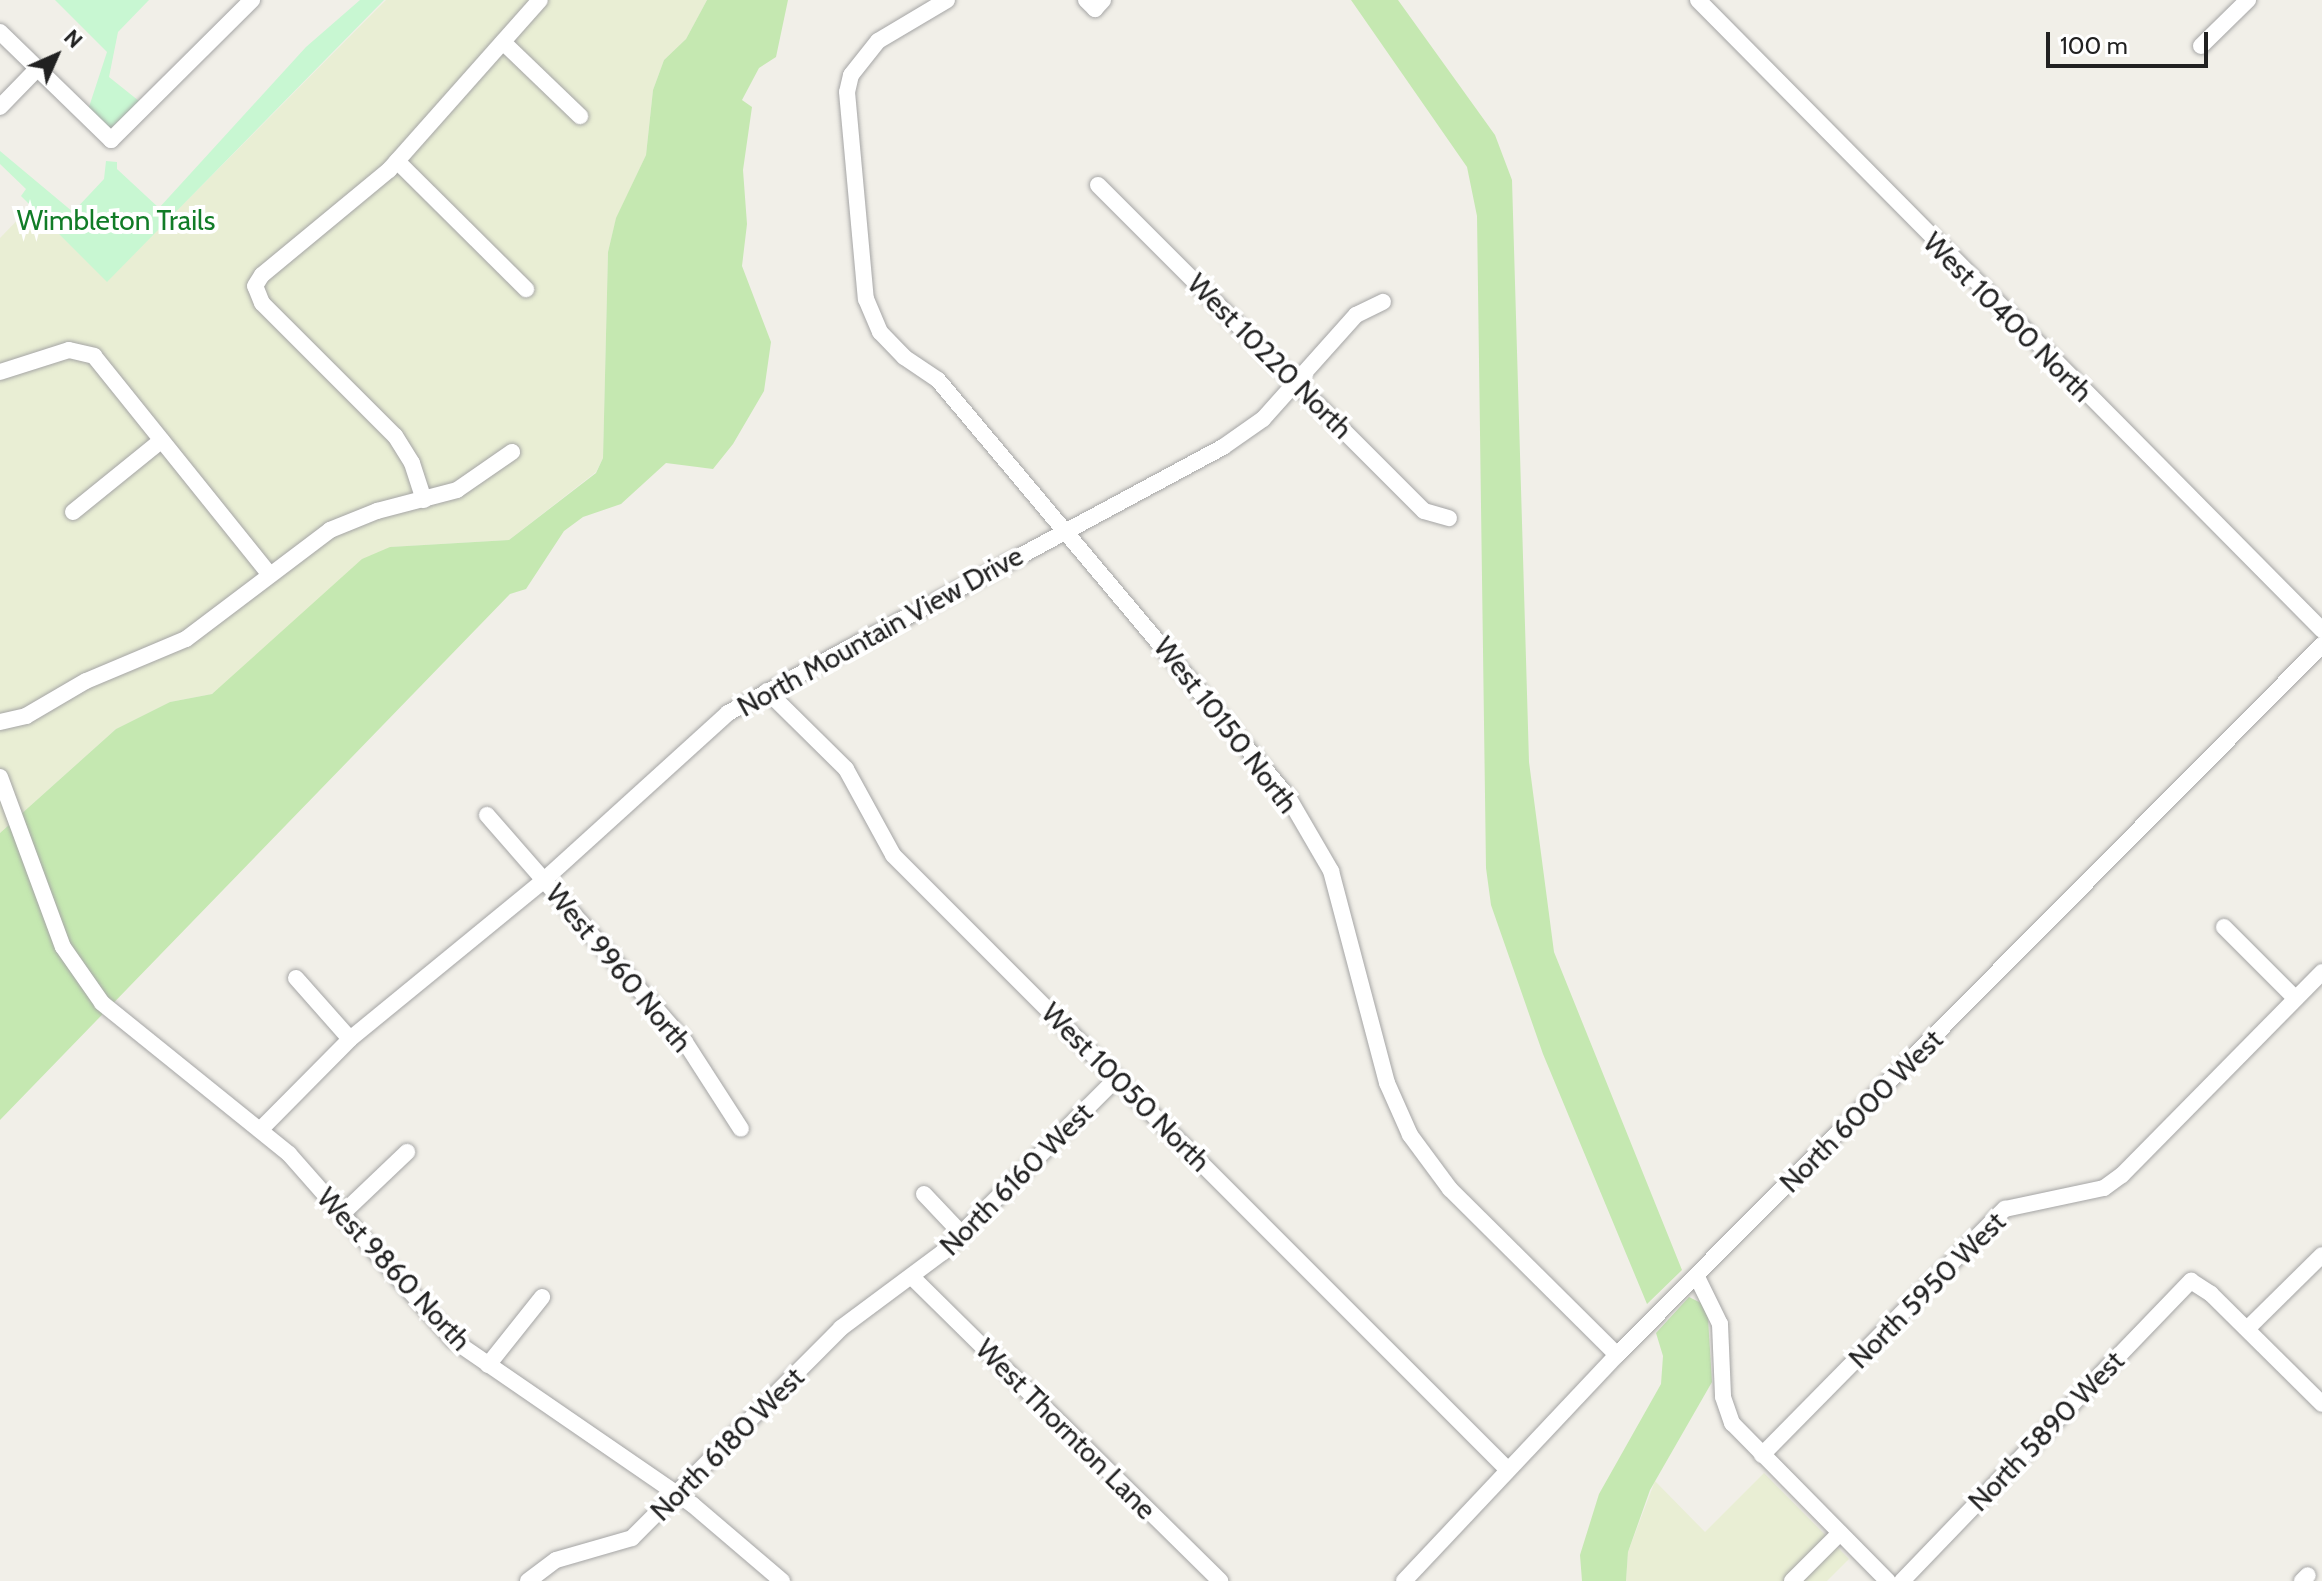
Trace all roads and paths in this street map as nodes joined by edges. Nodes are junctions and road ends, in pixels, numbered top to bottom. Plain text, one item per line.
1 (252, 0) edge
2 (540, 0) edge
3 (947, 0) edge
4 (1698, 0) edge
5 (2248, 0) edge
6 (0, 32) edge
7 (503, 42) junction
8 (2201, 46) dead end
9 (37, 69) junction
10 (0, 107) edge
11 (580, 116) dead end
12 (397, 161) junction
13 (1098, 185) dead end
14 (526, 289) dead end
15 (1383, 302) dead end
16 (0, 372) edge
17 (1296, 381) junction
18 (162, 440) junction
19 (512, 452) dead end
20 (424, 500) junction
21 (73, 512) dead end
22 (1449, 518) dead end
23 (1068, 529) junction
24 (269, 574) junction
25 (2322, 630) edge
26 (2322, 645) edge
27 (767, 691) junction
28 (0, 722) edge
29 (0, 777) edge
30 (487, 815) dead end
31 (544, 880) junction
32 (2224, 927) dead end
33 (2322, 972) edge
34 (296, 978) dead end
35 (2295, 998) junction
36 (350, 1039) junction
37 (1117, 1078) junction
38 (741, 1129) dead end
39 (260, 1130) junction
40 (407, 1152) dead end
41 (924, 1194) dead end
42 (342, 1214) junction
43 (962, 1234) junction
44 (2322, 1255) edge
45 (912, 1277) junction
46 (1697, 1277) junction
47 (542, 1297) dead end
48 (2247, 1329) junction
49 (1617, 1355) junction
50 (488, 1365) junction
51 (2322, 1404) edge
52 (1762, 1455) junction
53 (1507, 1469) junction
54 (678, 1495) junction
55 (1840, 1533) junction
56 (528, 1581) edge
57 (782, 1581) edge
58 (1220, 1581) edge
59 (1404, 1581) edge
60 (1792, 1581) edge
61 (1888, 1581) edge
62 (1902, 1581) edge

1 - 9 street
2 - 7 street
3 - 23 street, West 10150 North
4 - 25 street, West 10400 North
5 - 8 street
6 - 9 street
7 - 11 street
7 - 12 street
9 - 10 street
12 - 14 street
12 - 20 street
13 - 17 street, West 10220 North
15 - 17 street, North Mountain View Drive
16 - 18 street
17 - 22 street, West 10220 North
17 - 23 street, North Mountain View Drive
18 - 21 street
18 - 24 street
19 - 20 street
20 - 24 street
23 - 27 street, North Mountain View Drive
23 - 49 street, West 10150 North
24 - 28 street
26 - 46 street, North 6000 West
27 - 31 street, North Mountain View Drive
27 - 37 street, West 10050 North
29 - 39 street, West 9860 North
30 - 31 street, West 9960 North
31 - 36 street, North Mountain View Drive
31 - 38 street, West 9960 North
32 - 35 street
33 - 35 street, North 5950 West
34 - 36 street
35 - 52 street, North 5950 West
36 - 39 street, North Mountain View Drive
37 - 43 street, North 6160 West
37 - 53 street, West 10050 North
39 - 42 street, West 9860 North
40 - 42 street
41 - 43 street
42 - 50 street, West 9860 North
43 - 45 street, North 6160 West
44 - 48 street
45 - 54 street, North 6180 West
45 - 58 street, West Thornton Lane
46 - 49 street, North 6000 West
46 - 52 street
47 - 50 street
48 - 51 street
48 - 62 street, North 5890 West
49 - 53 street, North 6000 West
50 - 54 street, West 9860 North
52 - 55 street
53 - 59 street, North 6000 West
54 - 56 street, North 6180 West
54 - 57 street, West 9860 North
55 - 60 street
55 - 61 street

